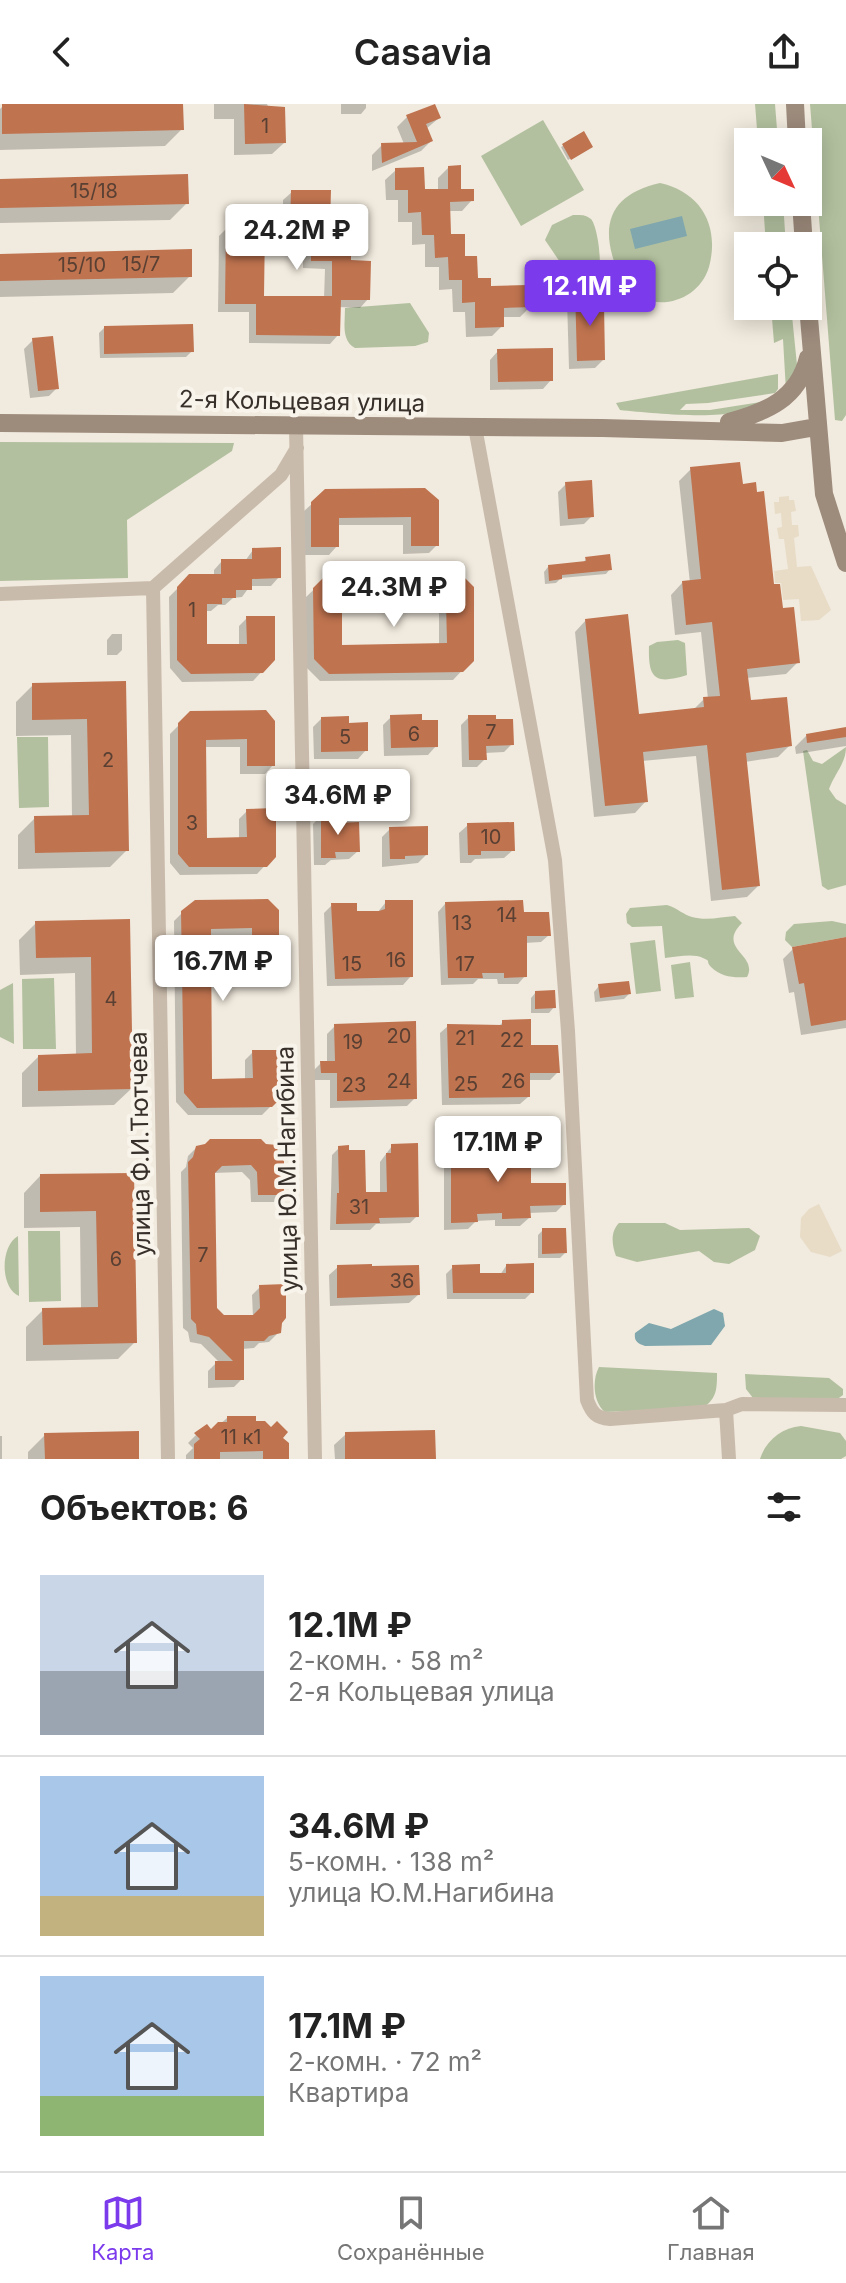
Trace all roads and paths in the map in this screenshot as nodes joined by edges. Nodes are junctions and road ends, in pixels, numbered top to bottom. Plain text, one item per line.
1 (795, 104) edge
2 (796, 128) edge
3 (809, 320) edge
4 (811, 348) junction
5 (729, 422) junction
6 (0, 423) edge
7 (296, 426) junction
8 (475, 427) junction
9 (816, 427) junction
10 (602, 428) junction
11 (297, 447) junction
12 (846, 563) edge
13 (153, 588) junction
14 (0, 594) edge
15 (846, 1405) edge
16 (726, 1410) junction
17 (168, 1459) edge
18 (315, 1459) edge
19 (729, 1459) edge

1 - 2 main road
3 - 4 main road
4 - 5 main road
4 - 9 main road
5 - 9 main road, 2-я Кольцевая улица
5 - 10 main road, 2-я Кольцевая улица
6 - 7 main road, 2-я Кольцевая улица
7 - 8 main road, 2-я Кольцевая улица
7 - 11 street, улица Ю.М.Нагибина
8 - 10 main road, 2-я Кольцевая улица
8 - 16 street
9 - 10 main road, 2-я Кольцевая улица
9 - 12 main road
11 - 13 street
11 - 18 street, улица Ю.М.Нагибина
13 - 14 street
13 - 17 street, улица Ф.И.Тютчева
15 - 16 street
16 - 19 street

